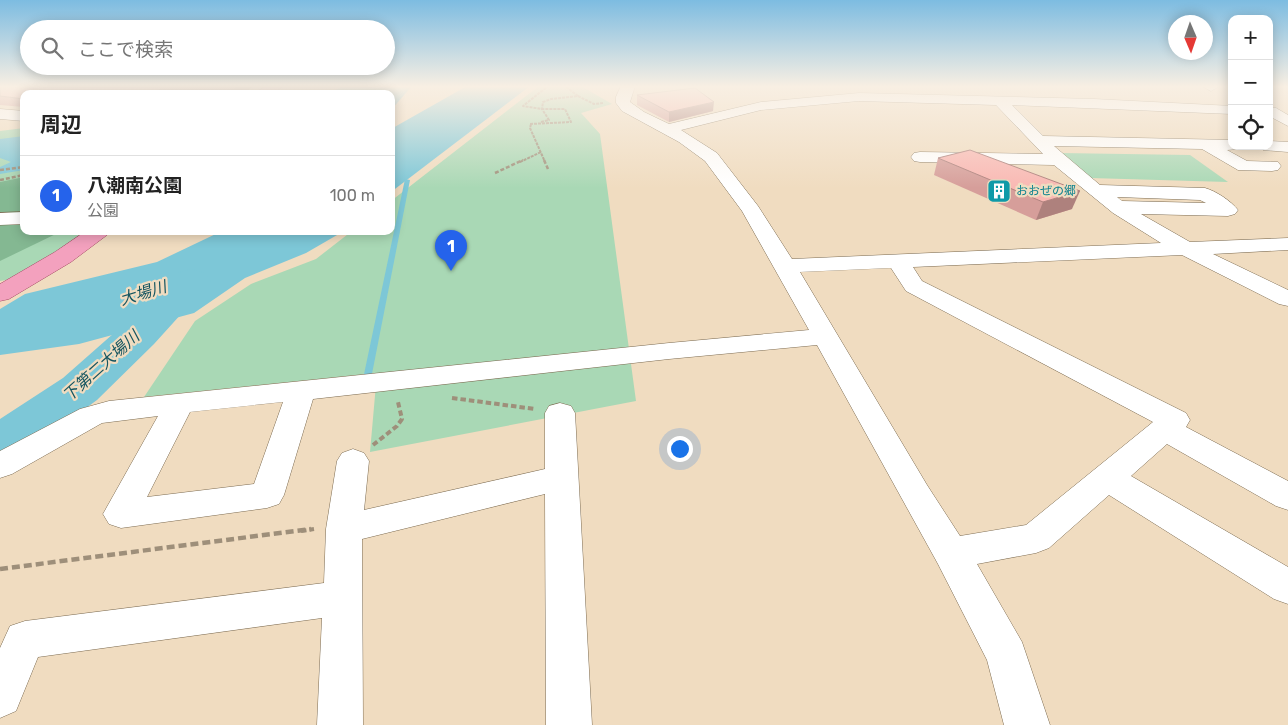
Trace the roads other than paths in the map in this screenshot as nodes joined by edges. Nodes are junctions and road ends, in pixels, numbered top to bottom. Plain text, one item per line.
1 (20, 120) edge
2 (648, 120) edge
3 (705, 120) edge
4 (1018, 120) edge
5 (0, 128) edge
6 (667, 129) junction
7 (1039, 141) junction
8 (1206, 145) junction
9 (1228, 145) edge
10 (1273, 146) edge
11 (1288, 146) edge
12 (920, 157) dead end
13 (1059, 160) junction
14 (1272, 166) dead end
15 (1097, 191) junction
16 (1120, 208) junction
17 (20, 218) edge
18 (0, 219) edge
19 (94, 235) edge
20 (1288, 244) edge
21 (1187, 248) junction
22 (898, 262) junction
23 (785, 266) junction
24 (0, 294) edge
25 (1288, 299) edge
26 (824, 336) junction
27 (301, 391) junction
28 (179, 404) junction
29 (560, 413) road end
30 (1164, 429) junction
31 (353, 461) road end
32 (0, 466) edge
33 (562, 478) junction
34 (1107, 478) junction
35 (1288, 497) edge
36 (344, 526) junction
37 (951, 553) junction
38 (1288, 587) edge
39 (343, 598) junction
40 (0, 696) edge
41 (340, 725) edge
42 (569, 725) edge
43 (1027, 725) edge

1 - 5 street
2 - 6 street
3 - 6 street
4 - 7 street
6 - 23 street
7 - 8 street
7 - 13 street
8 - 9 street
8 - 14 street
10 - 11 street
12 - 13 street
13 - 15 street
15 - 16 street
15 - 16 street
16 - 21 street
17 - 18 street
19 - 24 main road
20 - 21 street
21 - 22 street
21 - 25 street
22 - 23 street
22 - 30 street
23 - 26 street
26 - 27 street
26 - 37 street
27 - 28 street
27 - 28 street
28 - 32 street
29 - 33 street
30 - 34 street
30 - 35 street
31 - 36 street
33 - 36 street
33 - 42 street
34 - 37 street
34 - 38 street
36 - 39 street
37 - 43 street
39 - 40 street
39 - 41 street

